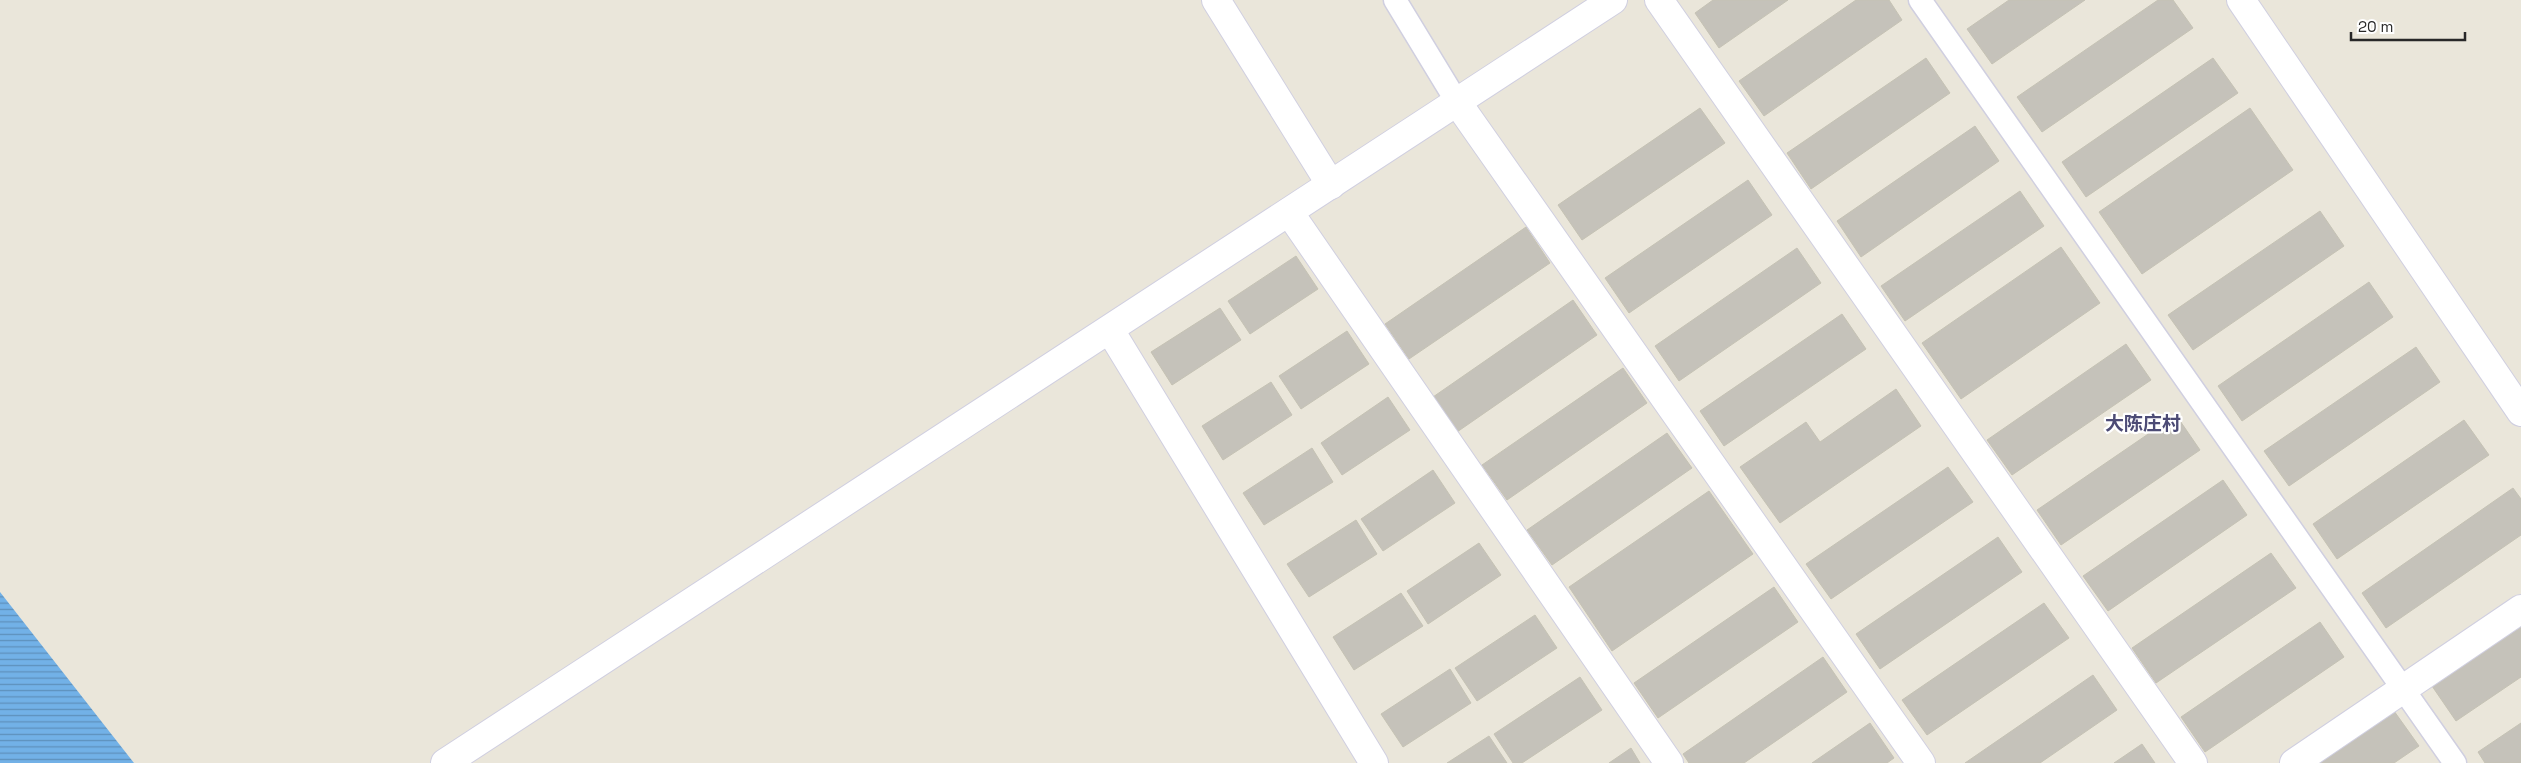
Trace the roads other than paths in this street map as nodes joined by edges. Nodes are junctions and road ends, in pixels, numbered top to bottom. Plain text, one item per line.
1 (1216, 0) edge
2 (1395, 0) edge
3 (1613, 0) edge
4 (1659, 0) edge
5 (1920, 0) edge
6 (2241, 0) edge
7 (1456, 102) junction
8 (1331, 185) junction
9 (1289, 212) junction
10 (1110, 330) junction
11 (2521, 412) edge
12 (2521, 609) edge
13 (2403, 689) junction
14 (445, 763) edge
15 (1374, 763) edge
16 (1669, 763) edge
17 (1921, 763) edge
18 (2193, 763) edge
19 (2294, 763) edge
20 (2455, 763) edge

1 - 8 street
2 - 7 lane
3 - 7 street
4 - 18 street
5 - 13 lane
6 - 11 street
7 - 8 street
7 - 17 street
8 - 9 street
9 - 10 street
9 - 16 street
10 - 14 street
10 - 15 street
12 - 13 street
13 - 19 street
13 - 20 lane

